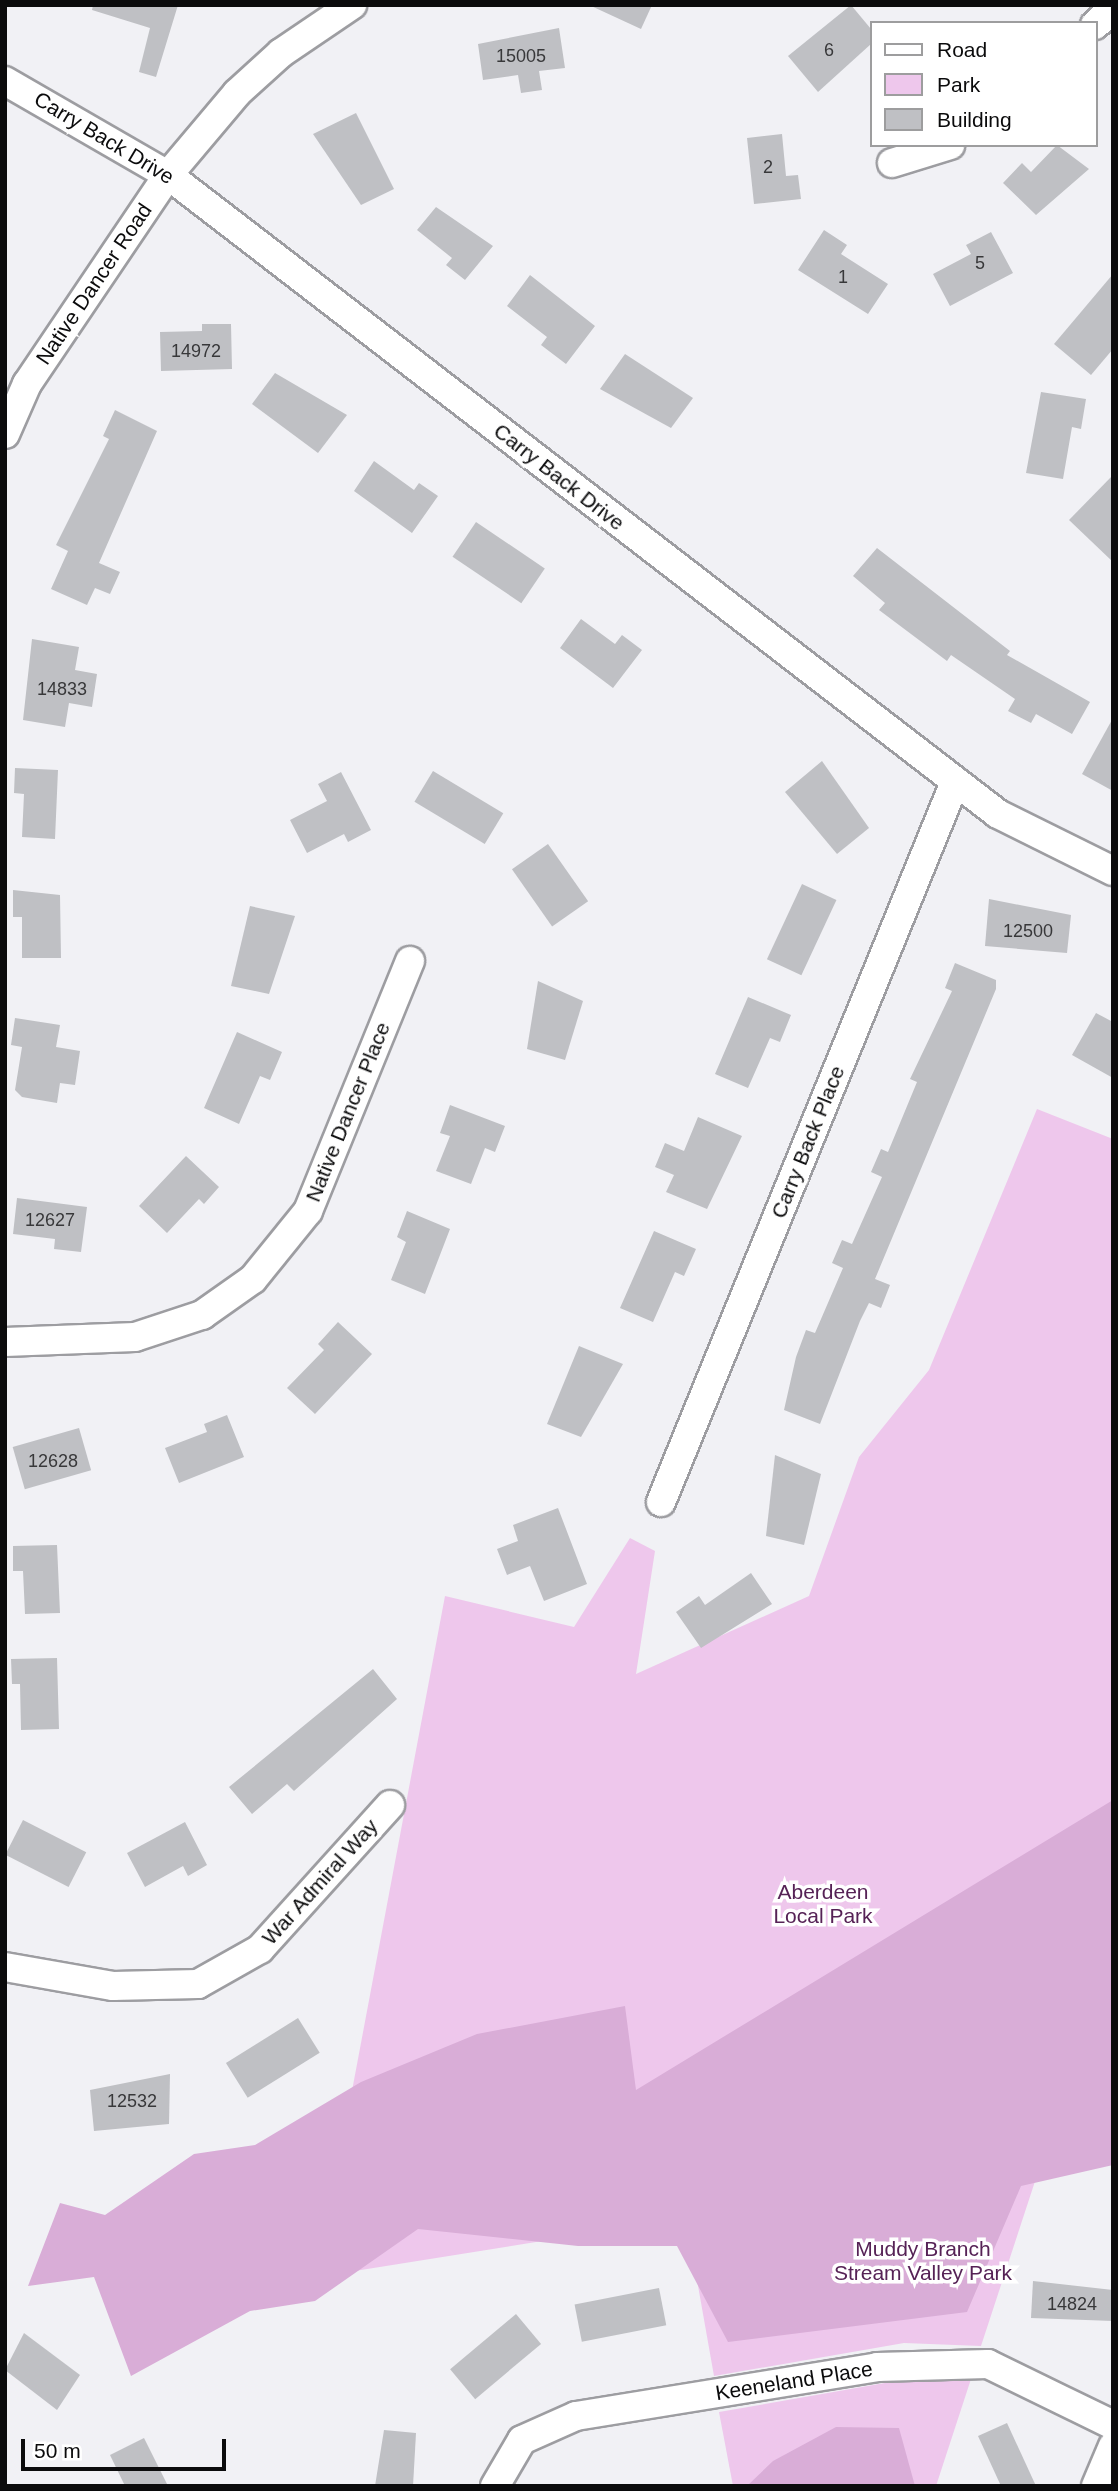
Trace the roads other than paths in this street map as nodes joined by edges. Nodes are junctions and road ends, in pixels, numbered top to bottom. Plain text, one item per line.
1 (352, 5) edge
2 (1113, 9) edge
3 (1097, 23) edge
4 (5, 80) edge
5 (944, 147) edge
6 (892, 163) dead end
7 (168, 175) junction
8 (5, 434) edge
9 (955, 782) junction
10 (1113, 871) edge
11 (410, 961) dead end
12 (5, 1342) edge
13 (661, 1502) dead end
14 (390, 1805) dead end
15 (5, 1967) edge
16 (1113, 2425) edge
17 (1113, 2446) edge
18 (495, 2486) edge
19 (1096, 2486) edge

1 - 7 street, Native Dancer Road
2 - 3 street
4 - 7 street, Carry Back Drive
5 - 6 street
7 - 8 street, Native Dancer Road
7 - 9 street, Carry Back Drive
9 - 10 street, Carry Back Drive
9 - 13 street, Carry Back Place
11 - 12 street, Native Dancer Place
14 - 15 street, War Admiral Way
16 - 18 street, Keeneland Place
17 - 19 street

